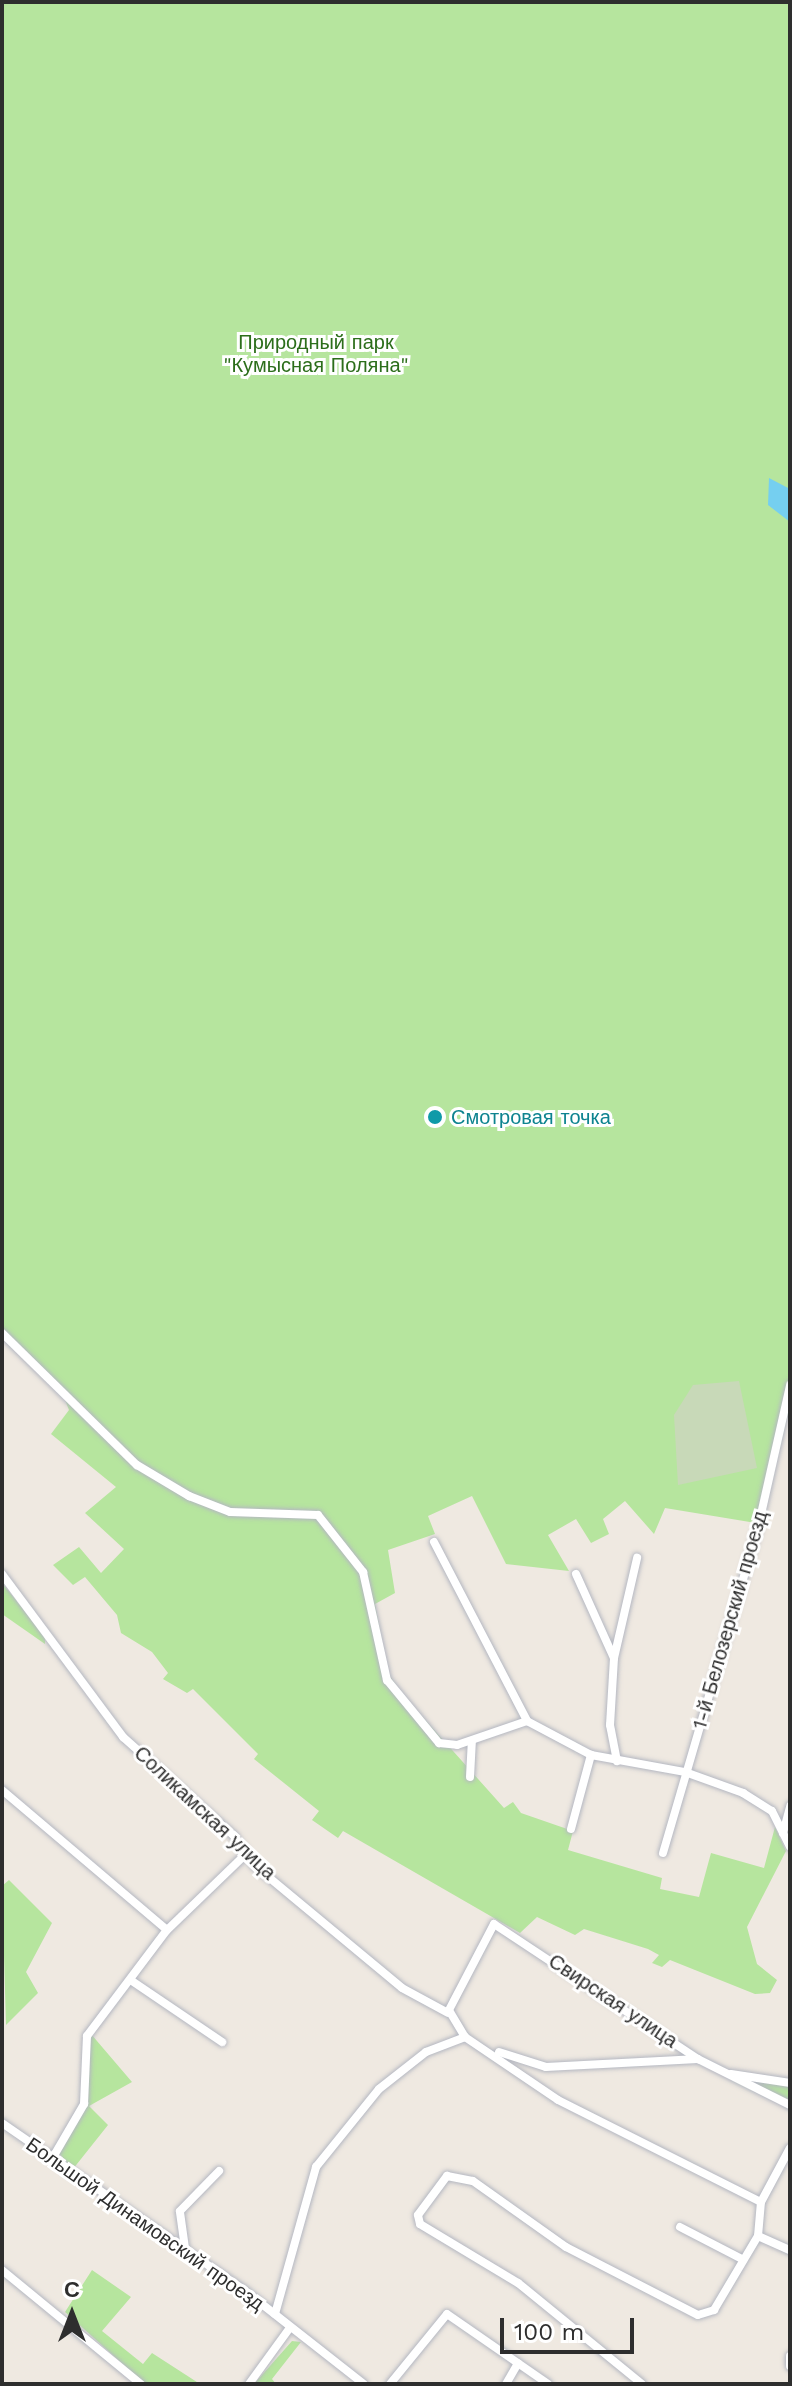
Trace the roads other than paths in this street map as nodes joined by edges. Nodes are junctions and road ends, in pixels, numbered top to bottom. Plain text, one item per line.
1 (2, 1333) edge
2 (790, 1385) edge
3 (434, 1542) dead end
4 (637, 1558) dead end
5 (2, 1574) edge
6 (576, 1574) dead end
7 (614, 1658) junction
8 (527, 1721) junction
9 (472, 1741) junction
10 (591, 1755) junction
11 (617, 1761) junction
12 (685, 1772) junction
13 (470, 1777) dead end
14 (2, 1790) edge
15 (790, 1806) edge
16 (571, 1829) dead end
17 (783, 1833) junction
18 (790, 1847) edge
19 (663, 1853) dead end
20 (246, 1854) junction
21 (167, 1930) junction
22 (132, 1981) junction
23 (448, 2013) junction
24 (465, 2037) junction
25 (222, 2042) dead end
26 (496, 2052) junction
27 (698, 2059) junction
28 (731, 2074) junction
29 (790, 2083) edge
30 (790, 2105) edge
31 (2, 2123) edge
32 (790, 2148) edge
33 (52, 2159) junction
34 (779, 2170) junction
35 (219, 2171) dead end
36 (790, 2175) edge
37 (761, 2202) junction
38 (680, 2227) dead end
39 (758, 2236) junction
40 (185, 2248) junction
41 (790, 2250) edge
42 (740, 2258) junction
43 (2, 2270) edge
44 (275, 2314) junction
45 (289, 2329) junction
46 (790, 2356) edge
47 (518, 2363) junction
48 (790, 2366) edge
49 (141, 2384) edge
50 (249, 2384) edge
51 (364, 2384) edge
52 (390, 2384) edge
53 (506, 2384) edge
54 (548, 2384) edge
55 (642, 2384) edge

1 - 9 street
2 - 12 street, 1-й Белозерский проезд
3 - 8 street
4 - 7 street
5 - 20 street, Соликамская улица
6 - 7 street
7 - 11 street
8 - 9 street
8 - 10 street
9 - 13 street
10 - 11 street
10 - 16 street
11 - 12 street
12 - 17 street
12 - 19 street, 1-й Белозерский проезд
14 - 21 street
15 - 17 street
17 - 18 street
20 - 21 street
20 - 23 street, Соликамская улица
21 - 22 street
22 - 25 street
22 - 33 street
23 - 24 street
23 - 27 street, Свирская улица
24 - 26 street
24 - 44 street
26 - 27 street
26 - 37 street
27 - 28 street, Свирская улица
28 - 29 street, Свирская улица
28 - 30 street, Свирская улица
31 - 33 street, Большой Динамовский проезд
32 - 34 street
33 - 40 street, Большой Динамовский проезд
34 - 36 street
34 - 37 street
35 - 40 street
37 - 39 street
38 - 42 street
39 - 41 street
39 - 42 street
40 - 44 street, Большой Динамовский проезд
42 - 55 street
43 - 49 street
44 - 45 street, Большой Динамовский проезд
45 - 50 street
45 - 51 street, Большой Динамовский проезд
46 - 48 street
47 - 52 street
47 - 53 street
47 - 54 street

